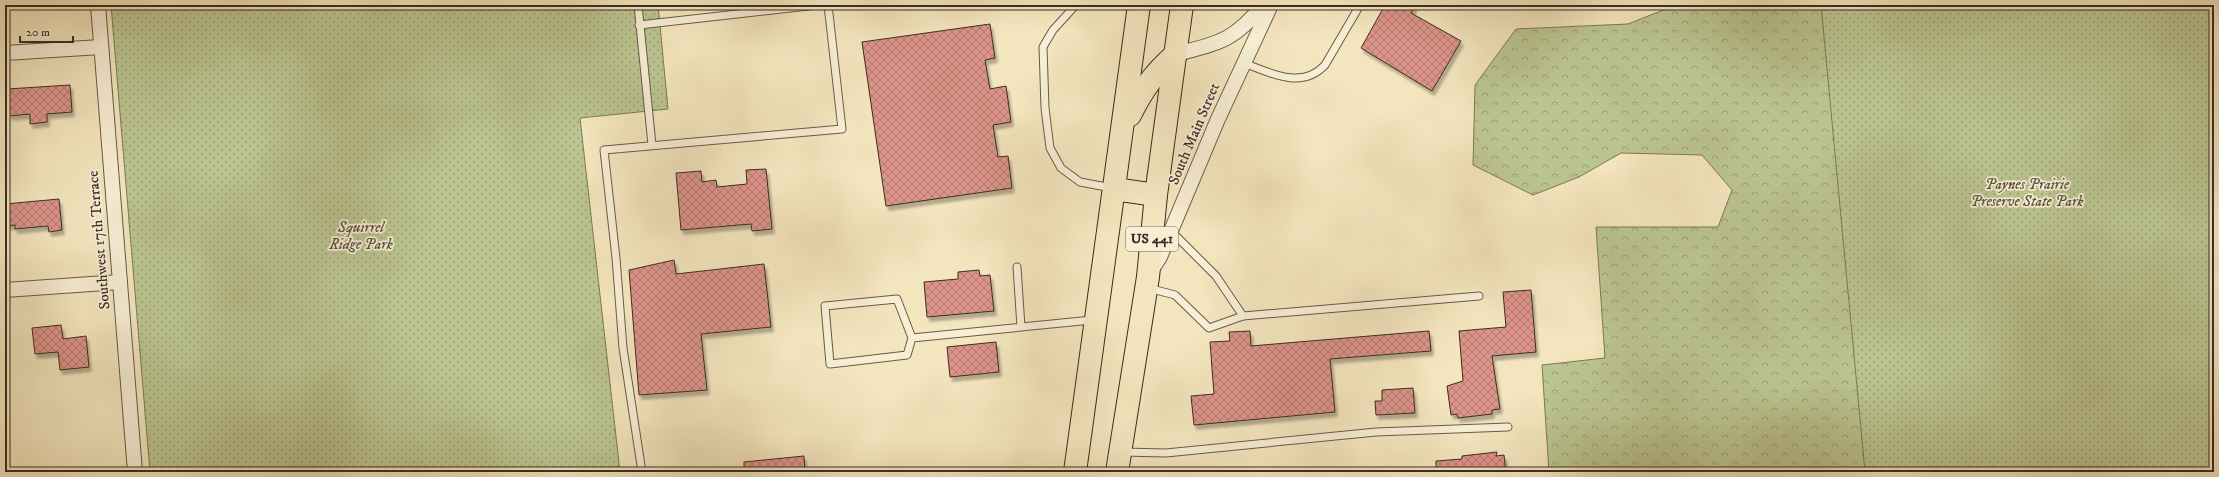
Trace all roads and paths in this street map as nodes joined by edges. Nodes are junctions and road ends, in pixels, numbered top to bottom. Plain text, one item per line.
1 (98, 5) edge
2 (638, 5) edge
3 (817, 5) edge
4 (828, 5) edge
5 (1139, 5) edge
6 (1182, 5) edge
7 (1263, 5) edge
8 (1271, 5) edge
9 (1360, 5) edge
10 (1073, 6) edge
11 (639, 25) junction
12 (101, 47) junction
13 (5, 53) edge
14 (1176, 54) junction
15 (1244, 63) junction
16 (1122, 133) junction
17 (652, 145) junction
18 (1114, 189) junction
19 (1156, 195) junction
20 (1171, 231) junction
21 (1017, 268) dead end
22 (120, 282) junction
23 (1147, 282) junction
24 (5, 290) edge
25 (1479, 296) dead end
26 (1243, 316) junction
27 (1097, 320) junction
28 (1022, 327) junction
29 (912, 338) junction
30 (1508, 427) dead end
31 (1118, 462) edge
32 (135, 472) edge
33 (642, 472) edge
34 (1075, 472) edge

1 - 12 street, Southwest 17th Terrace
2 - 11 lane
3 - 11 lane
4 - 17 lane
5 - 16 main road, US 441
6 - 14 main road, US 441
7 - 14 street
8 - 15 street, South Main Street
9 - 15 lane
10 - 18 lane
11 - 17 lane
12 - 13 street
12 - 22 street, Southwest 17th Terrace
14 - 16 main road
14 - 19 main road, US 441
15 - 20 street, South Main Street
16 - 18 main road, US 441
17 - 33 lane
18 - 19 main road
18 - 27 main road, US 441
19 - 23 main road, US 441
20 - 23 street, South Main Street
20 - 26 lane
21 - 28 lane
22 - 24 street
22 - 32 street, Southwest 17th Terrace
23 - 26 lane
23 - 31 main road, US 441
25 - 26 lane
27 - 28 lane
27 - 34 main road, US 441
28 - 29 lane
29 - 29 lane
30 - 31 lane

